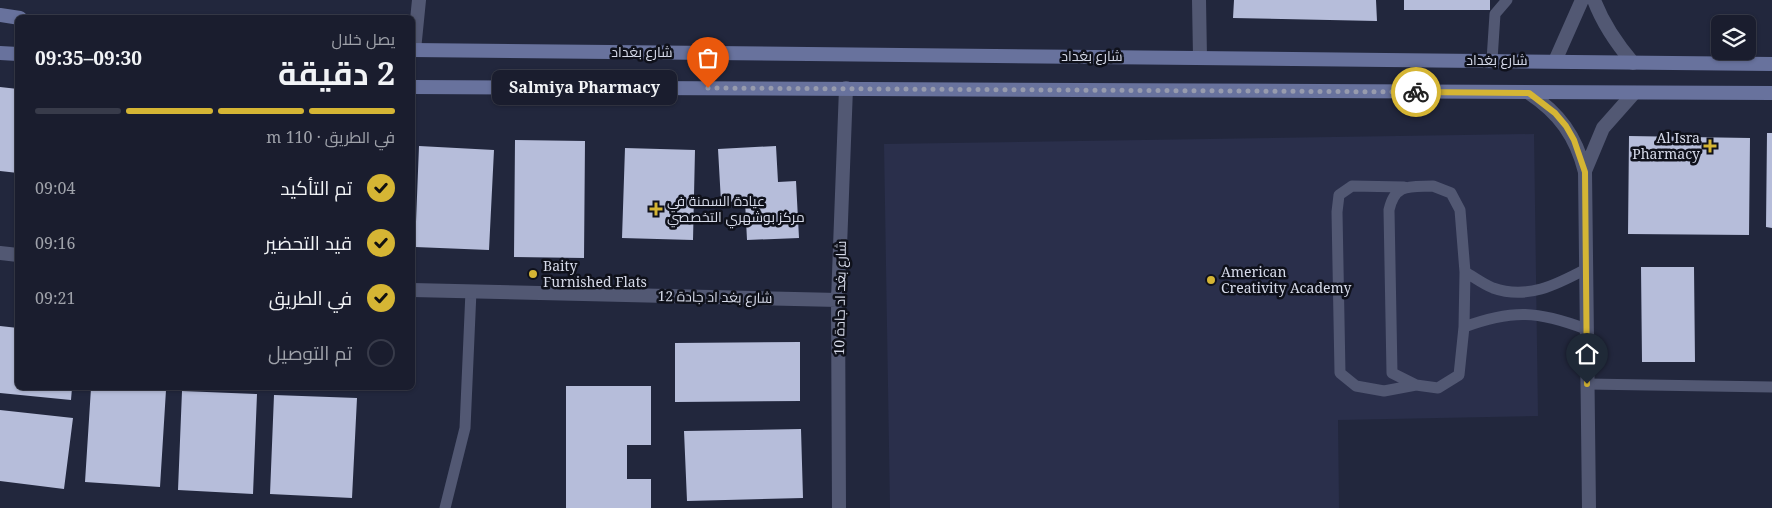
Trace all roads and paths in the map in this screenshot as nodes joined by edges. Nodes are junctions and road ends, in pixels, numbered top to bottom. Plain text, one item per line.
1 (419, 0) edge
2 (1198, 0) edge
3 (1507, 0) edge
4 (1582, 0) edge
5 (1594, 0) edge
6 (0, 15) edge
7 (15, 17) edge
8 (415, 33) edge
9 (415, 50) edge
10 (0, 53) edge
11 (15, 54) edge
12 (1200, 57) junction
13 (1492, 60) junction
14 (1555, 61) junction
15 (1633, 63) junction
16 (1772, 64) edge
17 (415, 87) edge
18 (846, 88) junction
19 (1529, 93) junction
20 (1634, 93) junction
21 (1772, 93) edge
22 (1585, 172) junction
23 (1404, 187) junction
24 (0, 253) edge
25 (15, 255) edge
26 (1586, 269) junction
27 (1465, 272) junction
28 (415, 290) edge
29 (471, 291) junction
30 (838, 300) junction
31 (1464, 327) junction
32 (1586, 329) junction
33 (1587, 384) junction
34 (1416, 385) junction
35 (1772, 387) edge
36 (445, 508) edge
37 (839, 508) edge
38 (1588, 508) edge

1 - 8 street
2 - 12 street
3 - 13 lane
4 - 14 street
5 - 15 street
6 - 7 main road
9 - 12 main road, شارع بغداد
10 - 11 main road
12 - 13 main road, شارع بغداد
13 - 14 main road, شارع بغداد
14 - 15 main road, شارع بغداد
15 - 16 main road, شارع بغداد
17 - 18 main road
18 - 19 main road
18 - 30 street, شارع بغد اد جادة 10
19 - 20 main road
19 - 22 street
20 - 21 main road
20 - 22 street
22 - 26 street
23 - 27 lane
23 - 34 lane
23 - 34 lane
24 - 25 street
26 - 27 lane
26 - 32 street
27 - 31 lane
28 - 29 street, شارع بغد اد جادة 12
29 - 30 street, شارع بغد اد جادة 12
29 - 36 lane
30 - 37 street, شارع بغد اد جادة 10
31 - 32 lane
31 - 34 lane
32 - 33 street
33 - 35 lane
33 - 38 street

